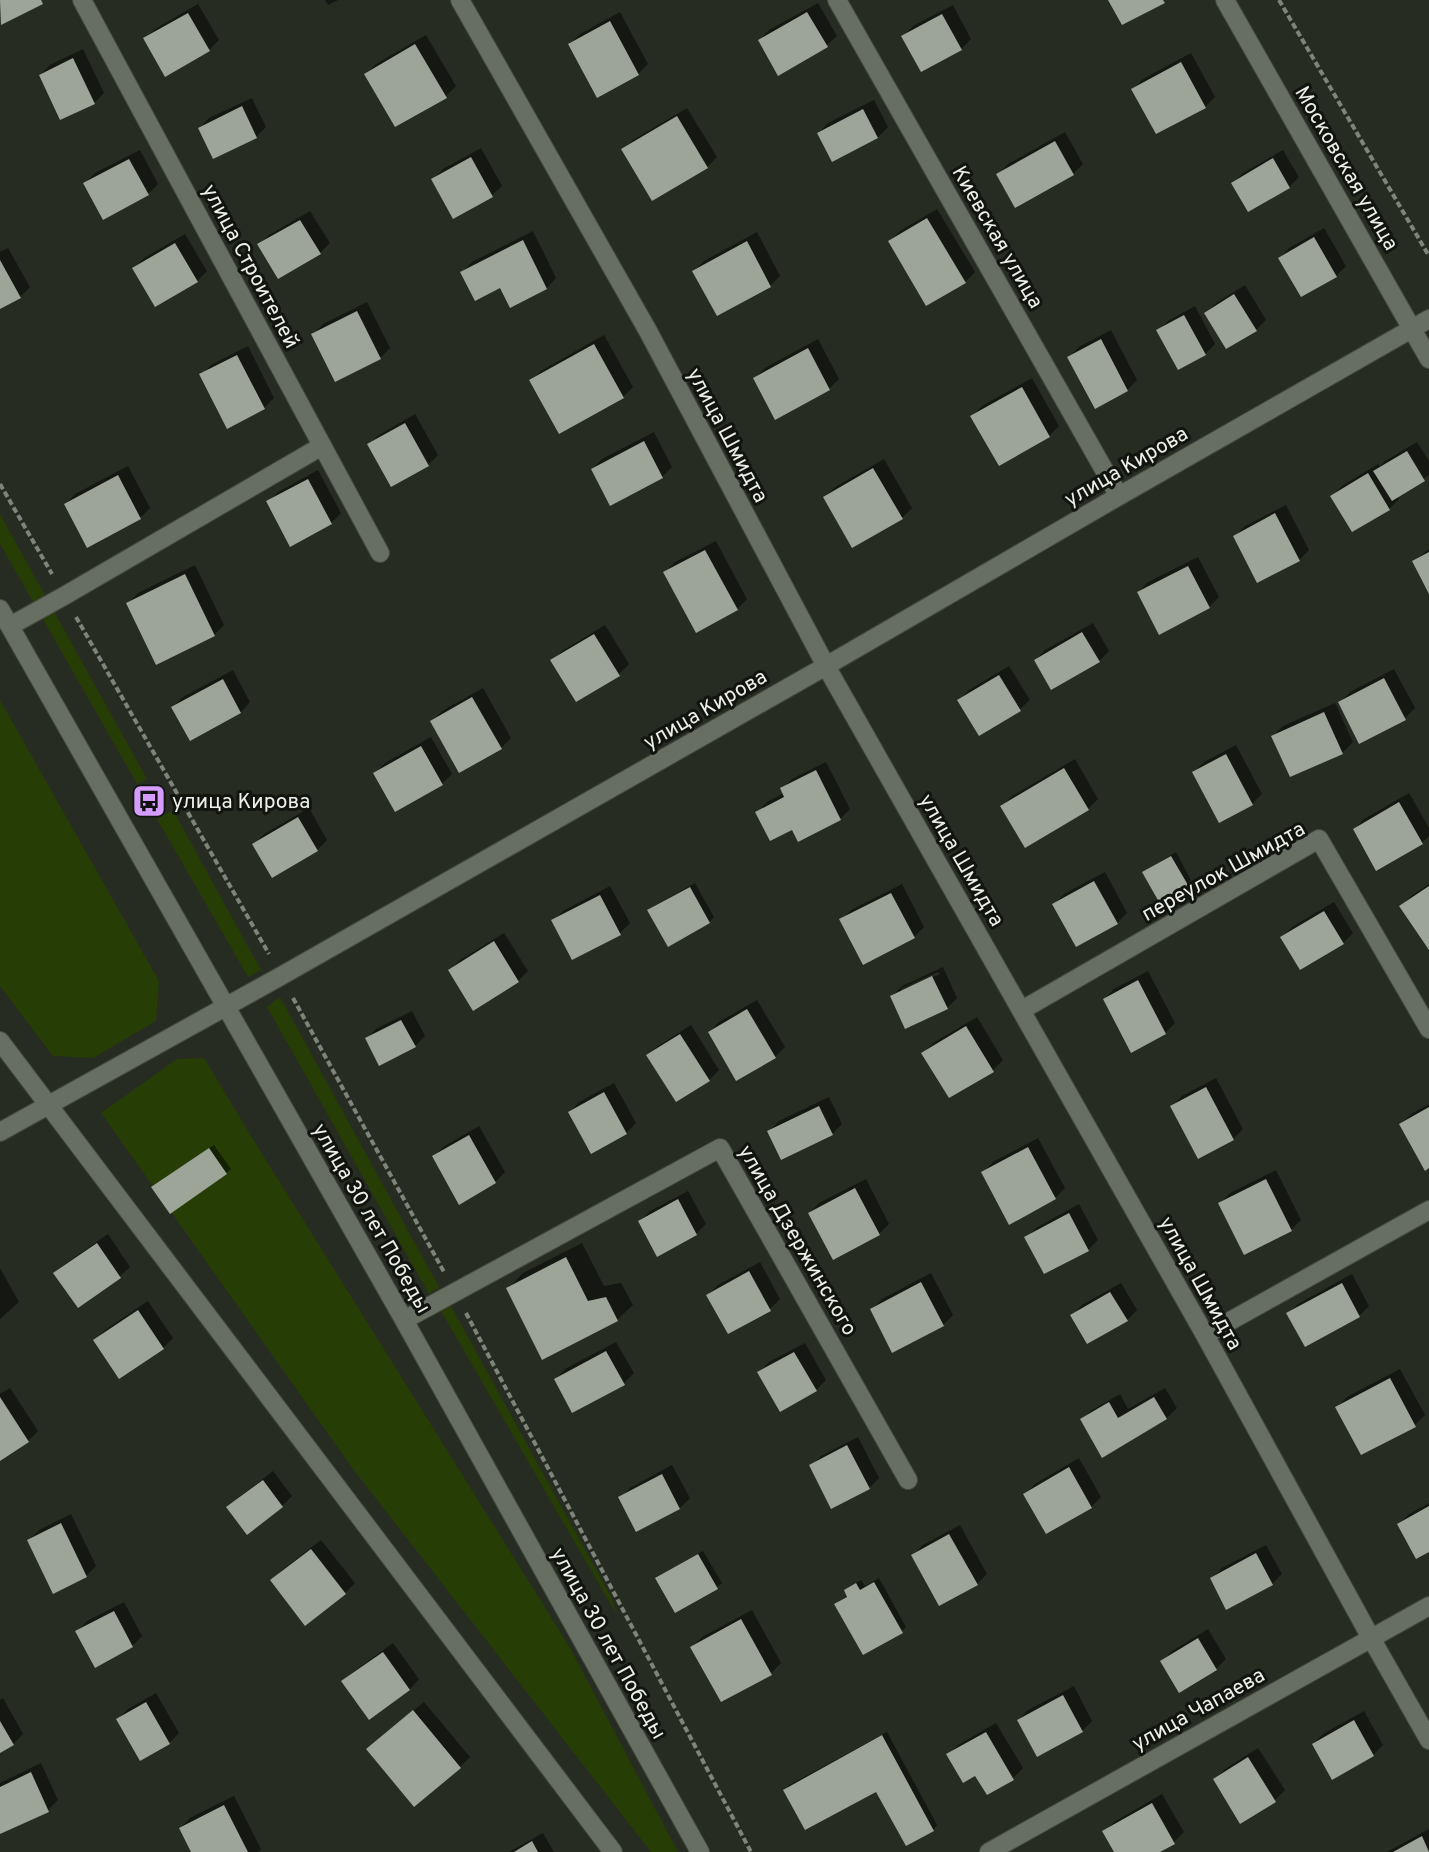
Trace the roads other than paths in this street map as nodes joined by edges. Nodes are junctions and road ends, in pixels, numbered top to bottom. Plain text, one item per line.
1 (82, 0) edge
2 (460, 0) edge
3 (837, 0) edge
4 (1225, 0) edge
5 (1429, 319) edge
6 (1413, 329) junction
7 (1429, 359) edge
8 (322, 446) junction
9 (1119, 496) junction
10 (380, 553) dead end
11 (0, 609) edge
12 (9, 626) junction
13 (826, 666) junction
14 (225, 1006) junction
15 (1022, 1010) junction
16 (1429, 1029) edge
17 (0, 1041) edge
18 (47, 1105) junction
19 (0, 1132) edge
20 (1429, 1210) edge
21 (404, 1320) junction
22 (1205, 1335) junction
23 (908, 1480) dead end
24 (1429, 1606) edge
25 (1371, 1638) junction
26 (1429, 1740) edge
27 (613, 1852) edge
28 (700, 1852) edge
29 (989, 1852) edge

1 - 8 street, улица Строителей
2 - 13 street, улица Шмидта
3 - 9 street, Киевская улица
4 - 6 street, Московская улица
5 - 6 street, улица Кирова
6 - 7 street, Московская улица
6 - 9 street, улица Кирова
8 - 10 street, улица Строителей
8 - 12 street
9 - 13 street, улица Кирова
11 - 12 street, улица 30 лет Победы
12 - 14 street, улица 30 лет Победы
13 - 14 street, улица Кирова
13 - 15 street, улица Шмидта
14 - 18 street, улица Кирова
14 - 21 street, улица 30 лет Победы
15 - 16 street, переулок Шмидта
15 - 22 street, улица Шмидта
17 - 18 street
18 - 19 street, улица Кирова
18 - 27 street
20 - 22 street
21 - 23 street, улица Дзержинского
21 - 28 street, улица 30 лет Победы
22 - 25 street, улица Шмидта
24 - 25 street, улица Чапаева
25 - 26 street, улица Шмидта
25 - 29 street, улица Чапаева

